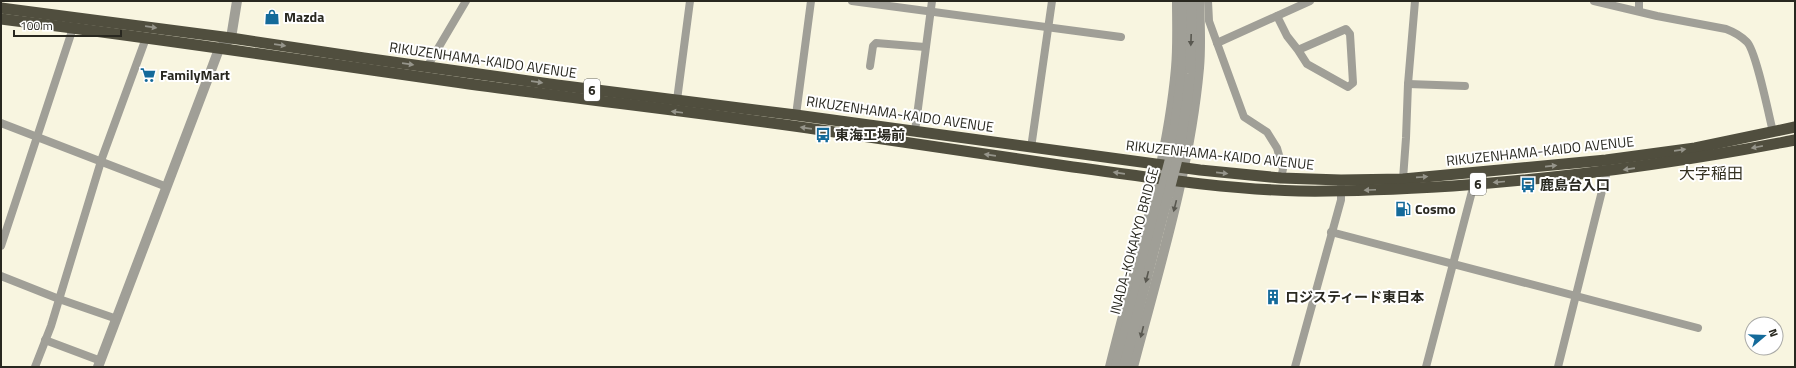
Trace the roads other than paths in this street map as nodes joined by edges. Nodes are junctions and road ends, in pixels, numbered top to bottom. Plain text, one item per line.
1 (237, 1) edge
2 (466, 1) edge
3 (690, 1) edge
4 (811, 1) edge
5 (852, 1) edge
6 (932, 1) edge
7 (1052, 1) edge
8 (1177, 1) edge
9 (1183, 1) edge
10 (1192, 1) edge
11 (1310, 1) edge
12 (1415, 1) edge
13 (1594, 1) edge
14 (1639, 1) edge
15 (1207, 2) edge
16 (884, 3) edge
17 (1297, 4) edge
18 (1, 8) edge
19 (930, 11) junction
20 (1639, 11) junction
21 (1277, 16) junction
22 (76, 17) junction
23 (1, 19) edge
24 (1049, 27) junction
25 (73, 28) junction
26 (1121, 37) dead end
27 (146, 38) junction
28 (231, 38) junction
29 (1217, 43) junction
30 (925, 47) junction
31 (219, 49) junction
32 (1298, 50) junction
33 (870, 66) dead end
34 (427, 67) junction
35 (1408, 84) junction
36 (1465, 86) dead end
37 (677, 100) junction
38 (796, 114) junction
39 (1, 123) edge
40 (1795, 127) edge
41 (915, 131) junction
42 (1773, 132) junction
43 (37, 136) junction
44 (1795, 140) edge
45 (1031, 148) junction
46 (101, 162) junction
47 (1160, 165) junction
48 (1607, 166) junction
49 (1183, 168) junction
50 (1476, 173) junction
51 (1281, 178) junction
52 (1158, 179) junction
53 (1403, 179) junction
54 (1181, 182) junction
55 (1474, 184) junction
56 (1341, 186) junction
57 (166, 187) junction
58 (1331, 232) junction
59 (1, 246) edge
60 (1454, 264) junction
61 (1, 276) edge
62 (1577, 296) junction
63 (58, 299) junction
64 (116, 319) junction
65 (1698, 328) dead end
66 (45, 340) junction
67 (99, 364) edge
68 (35, 367) edge
69 (1110, 367) edge
70 (1116, 367) edge
71 (1124, 367) edge
72 (1133, 367) edge
73 (1295, 367) edge
74 (1426, 367) edge
75 (1558, 367) edge

1 - 28 street
2 - 34 street
3 - 37 street
4 - 38 street
5 - 16 street
6 - 19 street
7 - 24 street
8 - 47 street
9 - 70 street, INADA-KOKAKYO BRIDGE, bridge
10 -> 71 street, INADA-KOKAKYO BRIDGE, bridge
11 - 17 street
12 - 35 street
13 - 20 street
14 - 20 street
15 - 29 street
15 - 49 street
16 - 19 street
17 - 21 street
18 - 22 highway, RIKUZENHAMA-KAIDO AVENUE / 6
19 - 24 street
19 - 30 street
20 - 42 street
21 - 29 street
21 - 32 street
22 - 25 street
22 -> 28 highway, RIKUZENHAMA-KAIDO AVENUE / 6
23 - 25 highway, RIKUZENHAMA-KAIDO AVENUE / 6
24 - 26 street
24 - 45 street
25 - 27 highway, RIKUZENHAMA-KAIDO AVENUE / 6
25 - 43 street
27 - 31 highway, RIKUZENHAMA-KAIDO AVENUE / 6
27 - 46 street
28 - 31 street
28 -> 34 highway, RIKUZENHAMA-KAIDO AVENUE / 6
29 - 51 street
30 - 33 street
30 - 41 street
52 -> 31 highway, RIKUZENHAMA-KAIDO AVENUE / 6
31 - 57 street
32 - 32 street
34 -> 37 highway, RIKUZENHAMA-KAIDO AVENUE / 6
35 - 36 street
35 - 53 street
37 - 38 highway, RIKUZENHAMA-KAIDO AVENUE / 6
38 - 41 highway, RIKUZENHAMA-KAIDO AVENUE / 6
39 - 43 street
40 - 42 highway, RIKUZENHAMA-KAIDO AVENUE / 6
41 - 45 highway, RIKUZENHAMA-KAIDO AVENUE / 6
48 -> 42 highway, RIKUZENHAMA-KAIDO AVENUE / 6
43 - 46 street
43 - 59 street
44 -> 48 highway, RIKUZENHAMA-KAIDO AVENUE / 6
45 - 47 highway, RIKUZENHAMA-KAIDO AVENUE / 6
46 - 57 street
46 - 63 street
47 - 49 highway, RIKUZENHAMA-KAIDO AVENUE / 6
47 - 52 street
50 -> 48 highway, RIKUZENHAMA-KAIDO AVENUE / 6
48 -> 55 highway, RIKUZENHAMA-KAIDO AVENUE / 6
48 - 62 street
49 -> 51 highway, RIKUZENHAMA-KAIDO AVENUE / 6
49 - 54 street
53 -> 50 highway, RIKUZENHAMA-KAIDO AVENUE / 6
50 - 55 street
51 - 56 highway, RIKUZENHAMA-KAIDO AVENUE / 6
52 - 54 highway, RIKUZENHAMA-KAIDO AVENUE / 6
52 - 69 street
53 - 56 highway, RIKUZENHAMA-KAIDO AVENUE / 6
54 - 56 highway, RIKUZENHAMA-KAIDO AVENUE / 6
54 -> 72 street
55 -> 56 highway, RIKUZENHAMA-KAIDO AVENUE / 6
55 - 60 street
56 - 58 street
57 - 64 street
58 - 60 street
58 - 73 street
60 - 62 street
60 - 74 street
61 - 63 street
62 - 65 street
62 - 75 street
63 - 64 street
63 - 66 street
64 - 67 street
66 - 67 street
66 - 68 street

